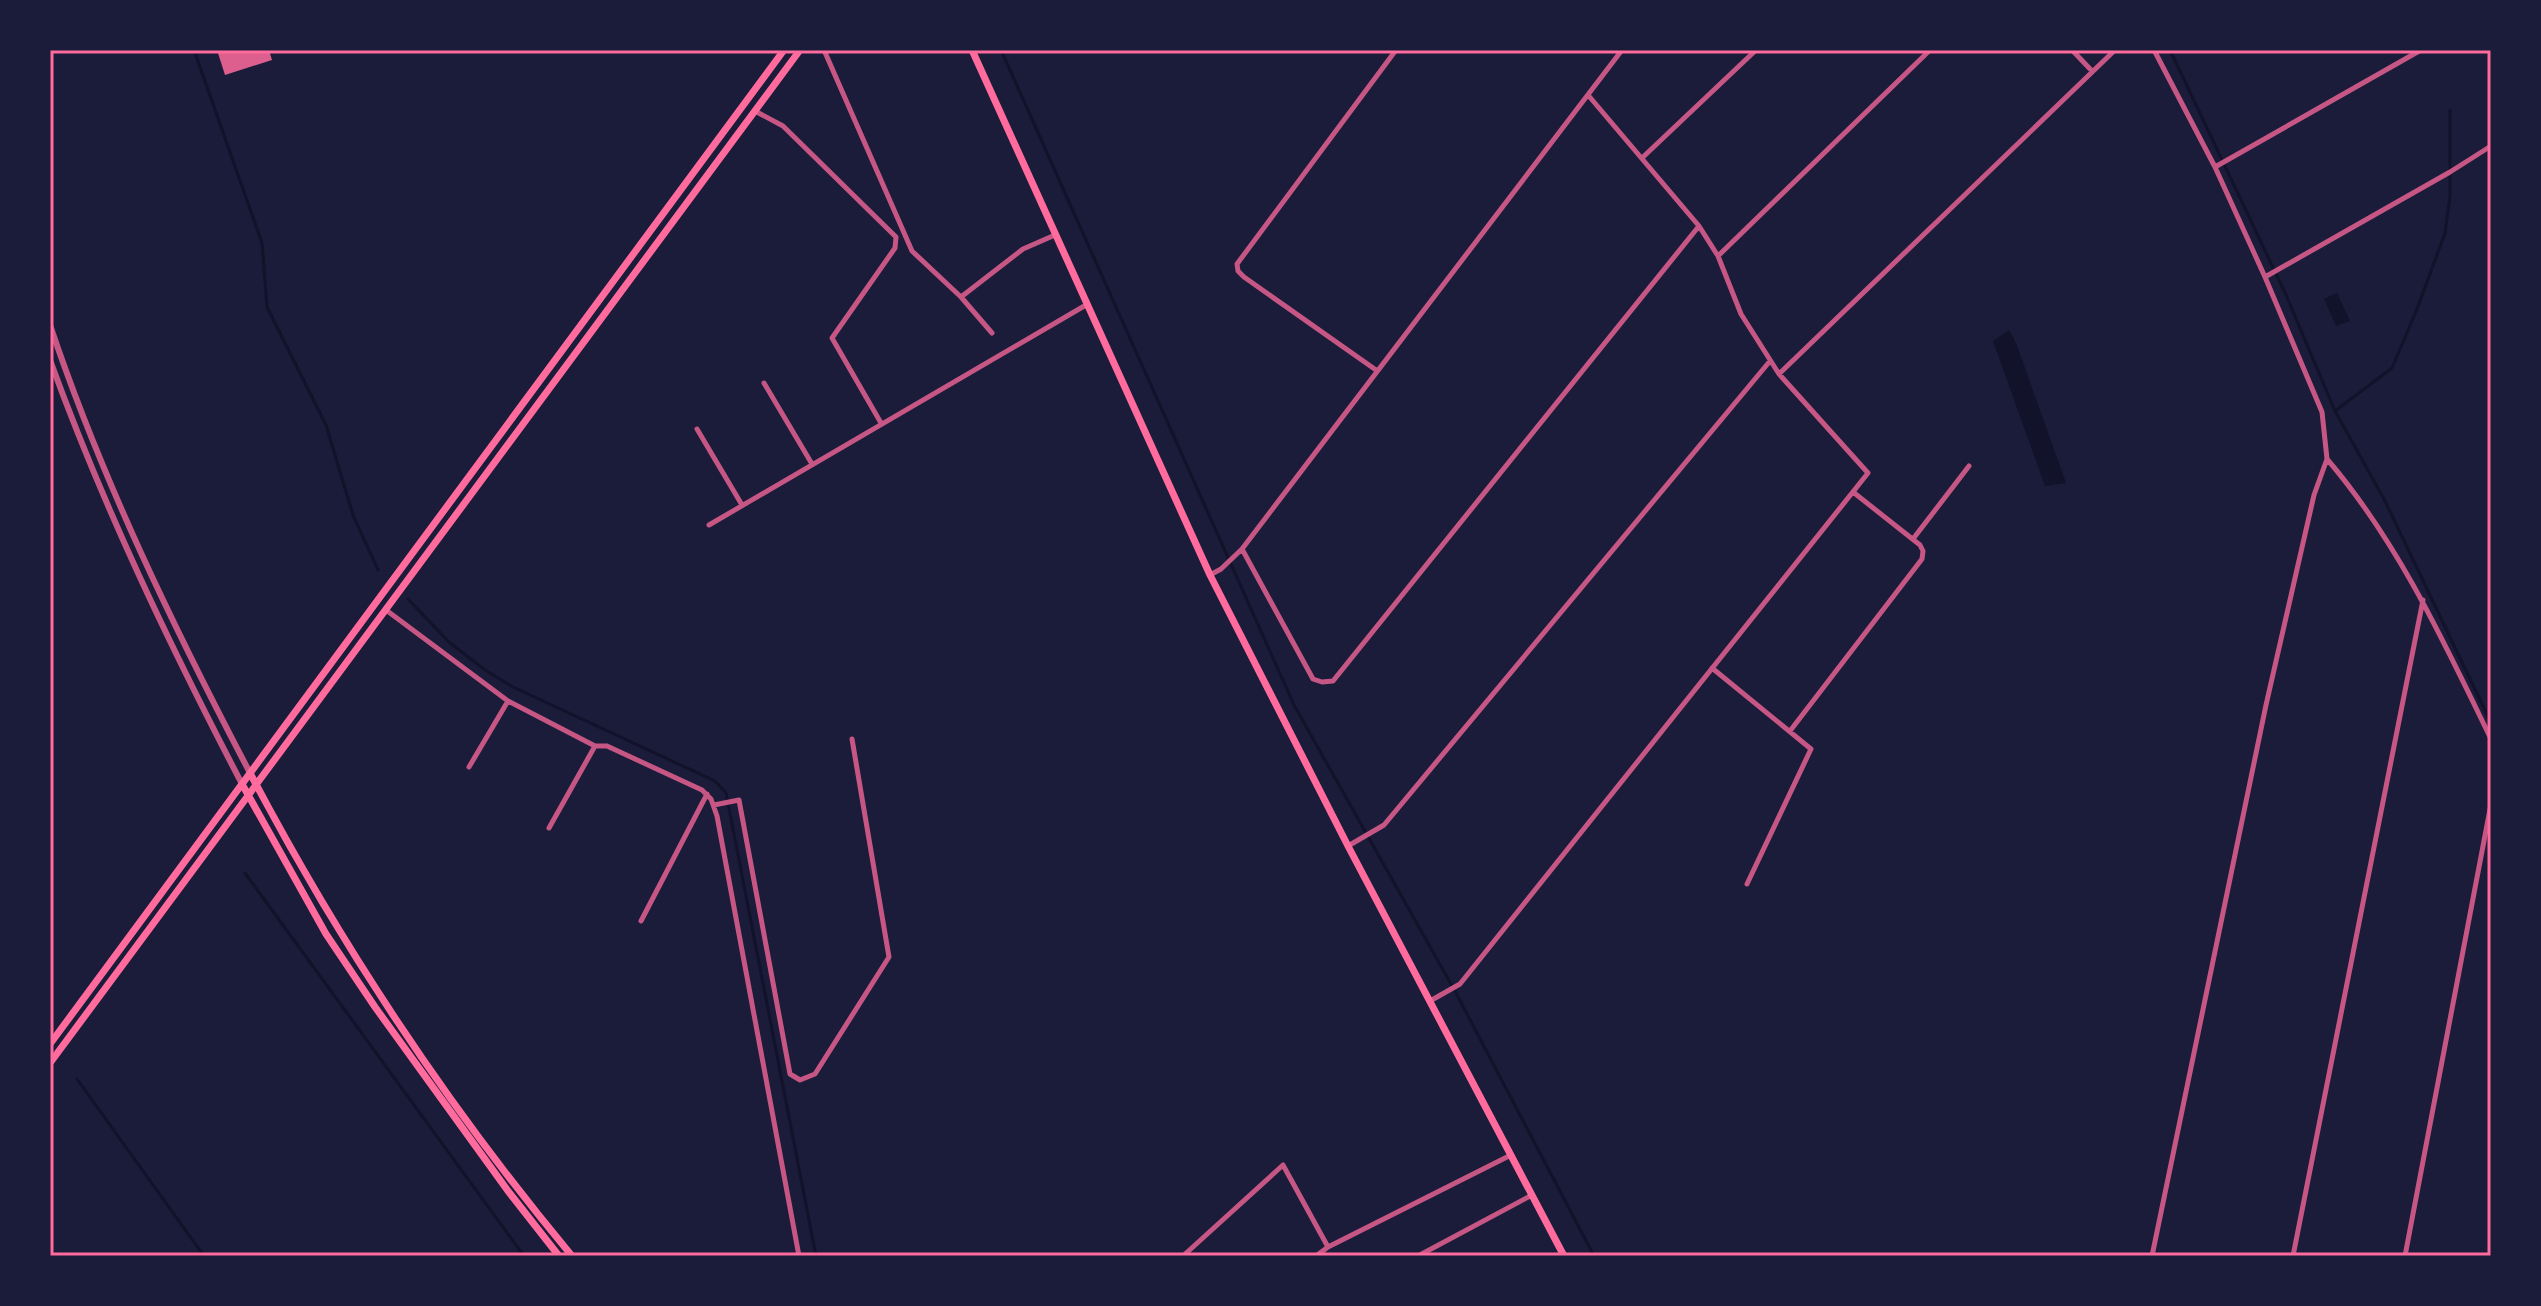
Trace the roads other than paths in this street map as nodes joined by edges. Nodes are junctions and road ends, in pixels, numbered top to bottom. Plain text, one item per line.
1 (784, 50) edge
2 (800, 50) edge
3 (824, 50) edge
4 (972, 50) edge
5 (1396, 50) edge
6 (1622, 50) edge
7 (1756, 50) edge
8 (1930, 50) edge
9 (2072, 50) edge
10 (2115, 50) edge
11 (2154, 50) edge
12 (2421, 50) edge
13 (2092, 71) junction
14 (1588, 95) junction
15 (755, 111) junction
16 (2491, 146) edge
17 (1642, 158) junction
18 (2218, 166) junction
19 (659, 216) junction
20 (671, 224) junction
21 (1699, 226) junction
22 (1055, 235) junction
23 (1718, 256) junction
24 (2265, 277) junction
25 (961, 297) junction
26 (1086, 305) junction
27 (50, 325) edge
28 (992, 333) dead end
29 (50, 360) edge
30 (1770, 361) junction
31 (1376, 370) junction
32 (1779, 374) junction
33 (764, 383) dead end
34 (881, 423) junction
35 (697, 429) dead end
36 (2327, 459) junction
37 (812, 464) junction
38 (1969, 466) dead end
39 (1853, 492) junction
40 (742, 505) junction
41 (709, 525) dead end
42 (1913, 539) junction
43 (1242, 549) junction
44 (1210, 575) junction
45 (2423, 600) junction
46 (386, 610) junction
47 (1712, 668) junction
48 (508, 701) junction
49 (1790, 731) junction
50 (852, 739) dead end
51 (2491, 739) edge
52 (595, 746) junction
53 (469, 767) dead end
54 (250, 773) junction
55 (242, 784) junction
56 (256, 786) junction
57 (707, 794) junction
58 (249, 796) junction
59 (2491, 804) edge
60 (714, 805) junction
61 (549, 828) dead end
62 (1348, 846) junction
63 (1747, 884) dead end
64 (641, 921) dead end
65 (1429, 1001) junction
66 (50, 1044) edge
67 (50, 1063) edge
68 (1511, 1155) junction
69 (1532, 1195) junction
70 (1328, 1247) junction
71 (559, 1256) edge
72 (572, 1256) edge
73 (799, 1256) edge
74 (1183, 1256) edge
75 (1316, 1256) edge
76 (1418, 1256) edge
77 (1564, 1256) edge
78 (2152, 1256) edge
79 (2293, 1256) edge
80 (2405, 1256) edge

1 - 19 main road
2 - 15 main road
3 - 25 street
4 - 22 main road
5 - 31 street
6 - 14 street
7 - 17 street
8 - 23 street
9 - 13 street
10 - 13 street
11 - 18 street
12 - 18 street
13 - 32 street
14 - 17 street
14 - 31 street
15 - 20 main road
15 - 34 street
16 - 24 street
17 - 21 street
18 - 24 street
19 - 20 main road
19 - 54 main road
20 - 46 main road
21 - 23 street
21 - 43 street
22 - 25 street
22 - 26 main road
23 - 30 street
24 - 36 street
25 - 28 street
26 - 34 street
26 - 44 main road
27 - 54 street
29 - 55 street
30 - 32 street
30 - 62 street
31 - 43 street
32 - 39 street
33 - 37 street
34 - 37 street
35 - 40 street
36 - 45 street
36 - 78 street
37 - 40 street
38 - 42 street
39 - 42 street
39 - 47 street
40 - 41 street
42 - 49 street
43 - 44 street
44 - 62 main road
45 - 51 street
45 - 79 street
46 - 48 street
46 - 56 main road
47 - 49 street
47 - 65 street
48 - 52 street
48 - 53 street
49 - 63 street
50 - 60 street
52 - 57 street
52 - 61 street
54 - 55 main road
54 - 56 main road
55 - 58 main road
55 - 66 main road
56 - 58 main road
56 - 72 main road
57 - 60 street
57 - 64 street
58 - 67 main road
58 - 71 main road
59 - 80 street
60 - 73 street
62 - 65 main road
65 - 68 main road
68 - 69 main road
68 - 70 street
69 - 76 street
69 - 77 main road
70 - 74 street
70 - 75 street

